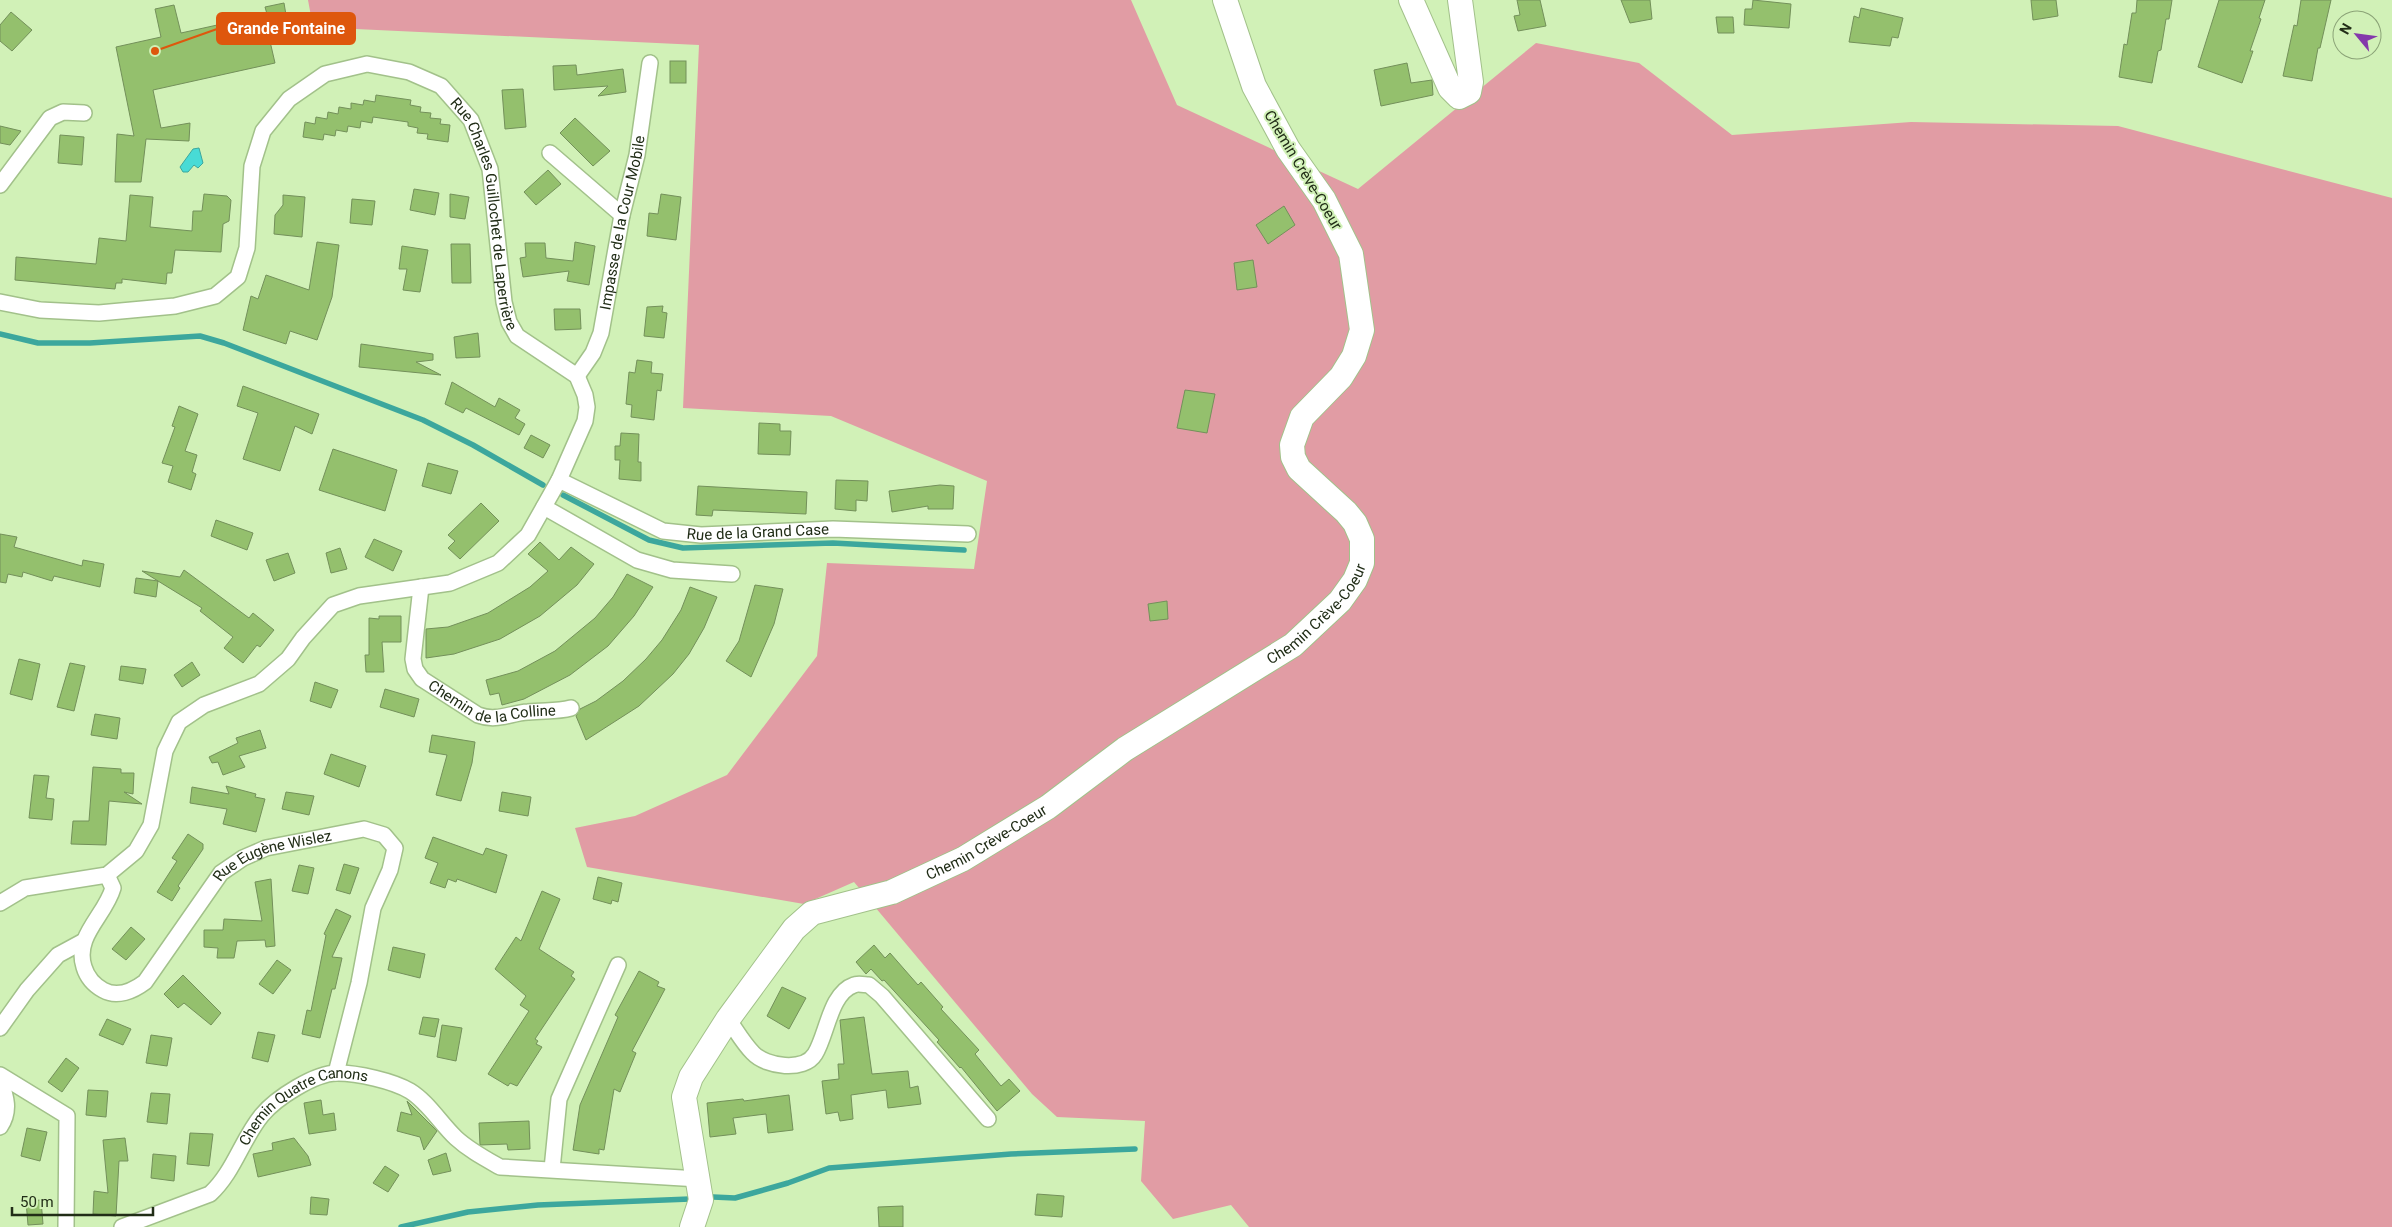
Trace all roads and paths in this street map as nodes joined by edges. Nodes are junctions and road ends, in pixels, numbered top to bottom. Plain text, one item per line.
1 (1225, 0) edge
2 (1411, 0) edge
3 (1460, 0) edge
4 (650, 63) dead end
5 (84, 113) dead end
6 (550, 153) dead end
7 (0, 185) edge
8 (622, 215) junction
9 (0, 302) edge
10 (577, 376) junction
11 (560, 480) junction
12 (544, 507) junction
13 (968, 534) dead end
14 (732, 574) dead end
15 (421, 587) junction
16 (571, 708) dead end
17 (107, 875) junction
18 (0, 903) edge
19 (82, 942) junction
20 (618, 965) dead end
21 (728, 1019) junction
22 (0, 1028) edge
23 (336, 1073) junction
24 (0, 1075) edge
25 (0, 1080) edge
26 (988, 1119) dead end
27 (0, 1127) edge
28 (552, 1169) junction
29 (699, 1178) junction
30 (66, 1227) edge
31 (122, 1227) edge
32 (692, 1227) edge

1 - 21 main road, Chemin Crève-Coeur
2 - 3 main road
4 - 8 street, Impasse de la Cour Mobile
5 - 7 street
6 - 8 street
8 - 10 street, Impasse de la Cour Mobile
9 - 10 street, Rue Charles Guillochet de Laperrière
10 - 11 street
11 - 12 street
11 - 13 street, Rue de la Grand Case
12 - 14 street
12 - 15 street
15 - 16 street, Chemin de la Colline
15 - 17 street
17 - 18 street
17 - 19 street
19 - 22 street
19 - 23 street, Rue Eugène Wislez
20 - 28 street
21 - 26 street
21 - 29 main road
23 - 28 street, Chemin Quatre Canons
23 - 31 street, Chemin Quatre Canons
24 - 30 street
25 - 27 street
28 - 29 street, Chemin Quatre Canons
29 - 32 main road

